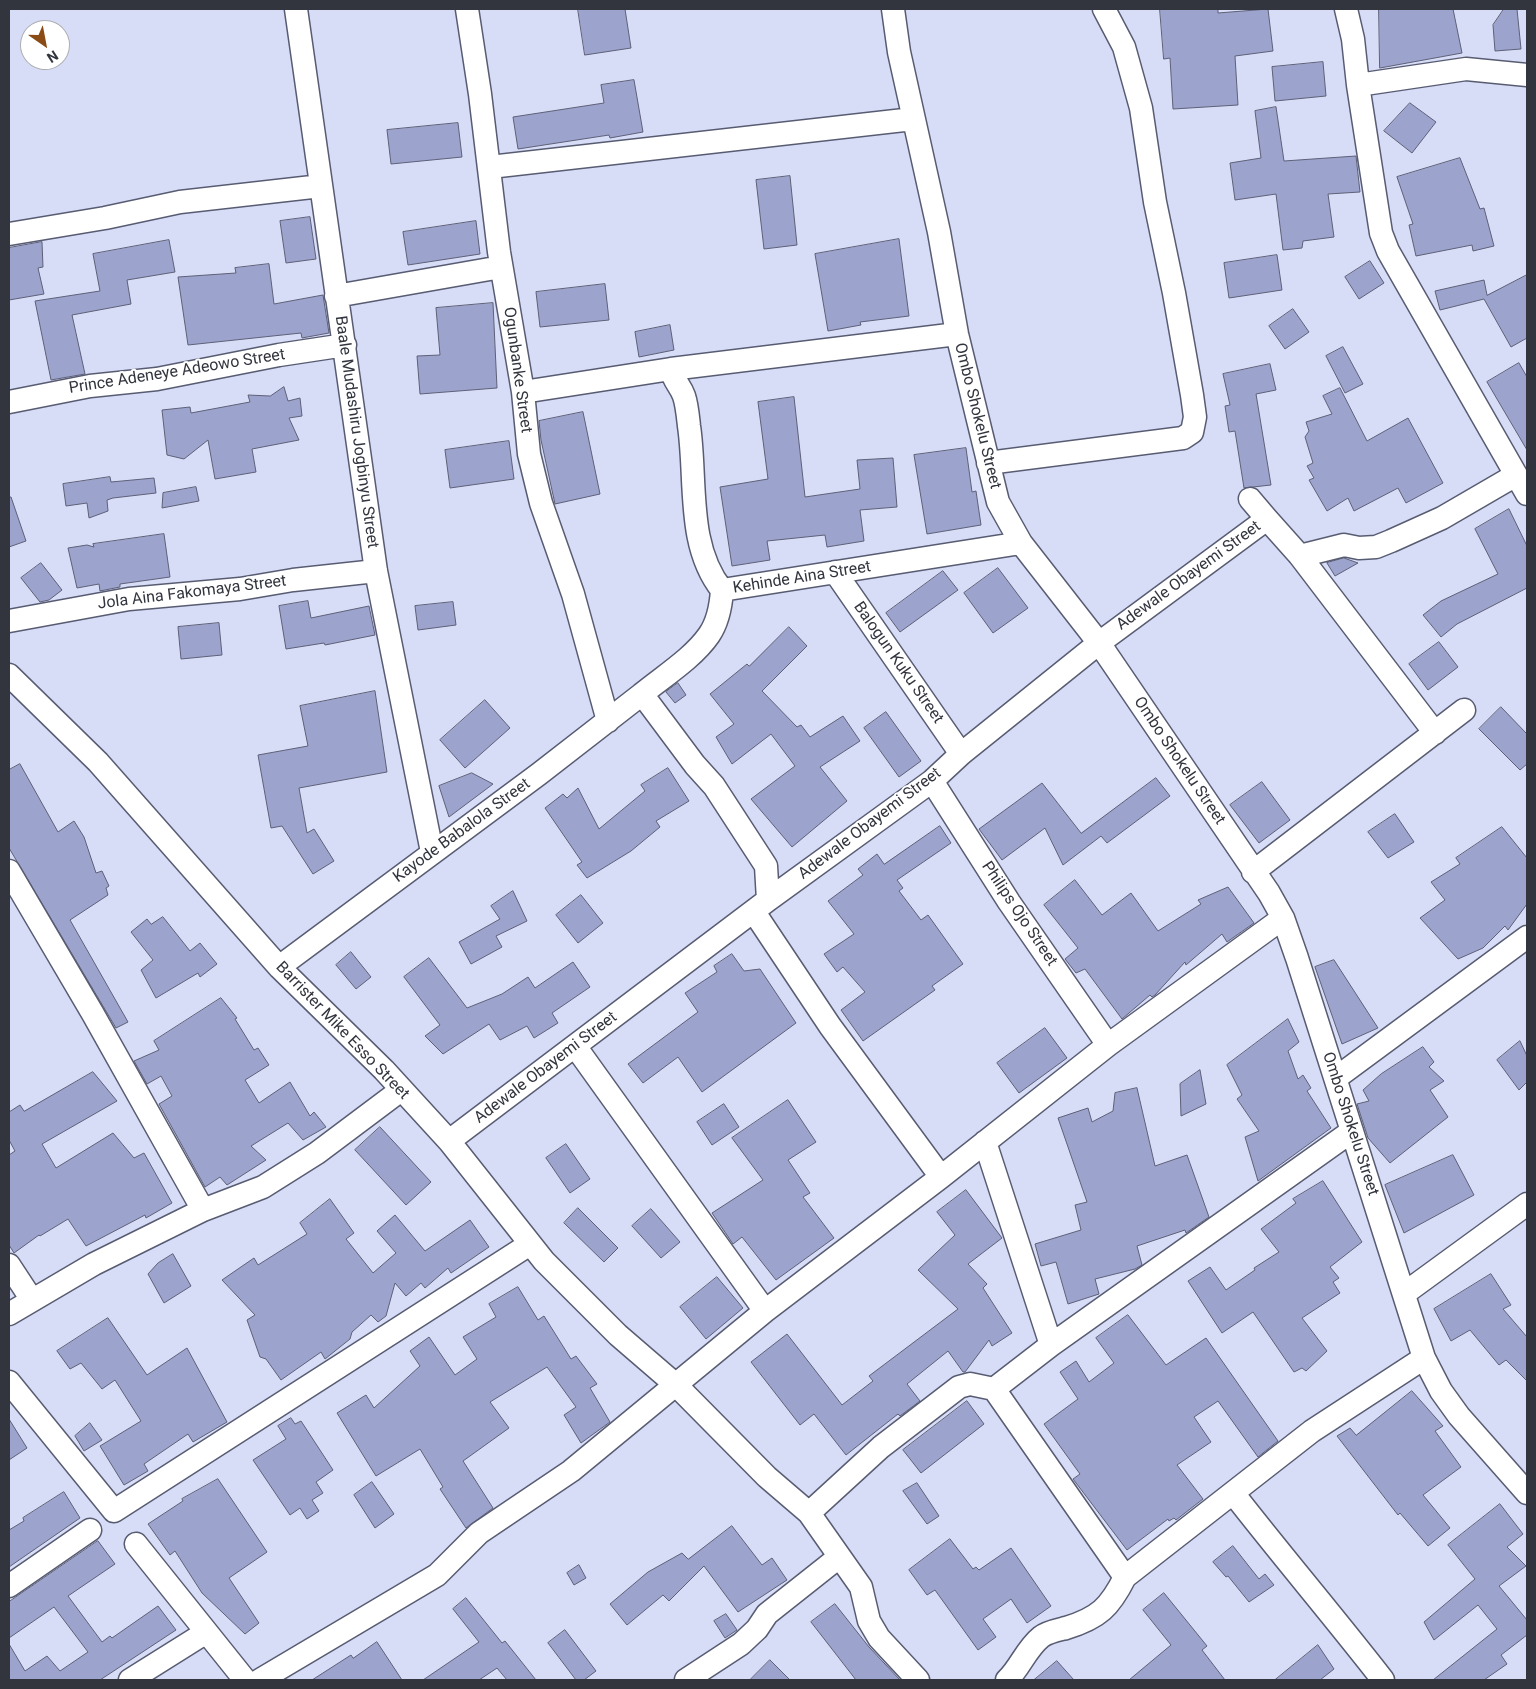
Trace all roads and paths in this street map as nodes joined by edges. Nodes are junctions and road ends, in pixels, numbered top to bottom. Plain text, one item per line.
1 (296, 9) edge
2 (467, 9) edge
3 (893, 9) edge
4 (1104, 9) edge
5 (1346, 9) edge
6 (1527, 75) edge
7 (1358, 85) junction
8 (913, 119) junction
9 (490, 168) junction
10 (321, 186) junction
11 (9, 234) edge
12 (501, 266) junction
13 (336, 296) junction
14 (957, 334) junction
15 (345, 345) junction
16 (671, 369) junction
17 (523, 392) junction
18 (9, 402) edge
19 (988, 464) junction
20 (1516, 475) junction
21 (1527, 494) edge
22 (1250, 499) dead end
23 (1267, 519) junction
24 (1021, 543) junction
25 (1300, 556) junction
26 (376, 571) junction
27 (835, 572) junction
28 (722, 590) junction
29 (9, 621) edge
30 (1099, 643) junction
31 (9, 675) edge
32 (642, 694) junction
33 (1464, 710) dead end
34 (608, 721) junction
35 (1435, 733) junction
36 (961, 754) junction
37 (932, 781) junction
38 (432, 852) junction
39 (766, 866) junction
40 (9, 871) edge
41 (806, 872) junction
42 (1253, 872) junction
43 (761, 906) junction
44 (1283, 918) junction
45 (1527, 937) edge
46 (280, 967) junction
47 (1108, 1045) junction
48 (575, 1046) junction
49 (1336, 1078) junction
50 (401, 1090) junction
51 (1352, 1131) junction
52 (449, 1141) junction
53 (985, 1142) junction
54 (941, 1177) junction
55 (1527, 1204) edge
56 (203, 1210) junction
57 (530, 1244) junction
58 (9, 1265) edge
59 (1405, 1293) junction
60 (32, 1300) junction
61 (765, 1311) junction
62 (9, 1314) edge
63 (1051, 1345) junction
64 (1424, 1358) junction
65 (9, 1382) edge
66 (676, 1385) junction
67 (994, 1389) junction
68 (1233, 1492) junction
69 (1527, 1493) edge
70 (809, 1513) junction
71 (90, 1530) dead end
72 (136, 1544) dead end
73 (839, 1557) junction
74 (1126, 1577) junction
75 (9, 1586) edge
76 (205, 1633) junction
77 (130, 1680) edge
78 (244, 1680) edge
79 (260, 1680) edge
80 (686, 1680) edge
81 (918, 1680) edge
82 (1007, 1680) edge
83 (1383, 1680) edge

1 - 10 street, Baale Mudashiru Jogbinyu Street
2 - 9 street, Ogunbanke Street
3 - 8 street, Ombo Shokelu Street
4 - 19 street
5 - 7 street
6 - 7 street
7 - 20 street
8 - 9 street
8 - 14 street, Ombo Shokelu Street
9 - 12 street, Ogunbanke Street
10 - 11 street
10 - 13 street, Baale Mudashiru Jogbinyu Street
12 - 13 street
12 - 17 street, Ogunbanke Street
13 - 15 street, Baale Mudashiru Jogbinyu Street
14 - 16 street
14 - 19 street, Ombo Shokelu Street
15 - 18 street, Prince Adeneye Adeowo Street
15 - 26 street, Baale Mudashiru Jogbinyu Street
16 - 17 street
16 - 28 street, Kehinde Aina Street
17 - 34 street, Ogunbanke Street
19 - 24 street, Ombo Shokelu Street
20 - 21 street
20 - 25 street
22 - 23 street, Adewale Obayemi Street
23 - 25 street
23 - 30 street, Adewale Obayemi Street
24 - 27 street, Kehinde Aina Street
24 - 30 street, Ombo Shokelu Street
25 - 35 street
26 - 29 street, Jola Aina Fakomaya Street
26 - 38 street, Baale Mudashiru Jogbinyu Street
27 - 28 street, Kehinde Aina Street
27 - 36 street, Balogun Kuku Street
28 - 32 street, Kayode Babalola Street
30 - 36 street, Adewale Obayemi Street
30 - 42 street, Ombo Shokelu Street
31 - 46 street, Barrister Mike Esso Street
32 - 34 street, Kayode Babalola Street
32 - 39 street
33 - 35 street
34 - 38 street, Kayode Babalola Street
35 - 42 street
36 - 37 street, Adewale Obayemi Street
37 - 41 street, Adewale Obayemi Street
37 - 47 street, Philips Ojo Street
38 - 46 street, Kayode Babalola Street
39 - 41 street
39 - 43 street
40 - 56 street
41 - 43 street, Adewale Obayemi Street
42 - 44 street, Ombo Shokelu Street
43 - 48 street, Adewale Obayemi Street
43 - 54 street
44 - 47 street
44 - 49 street, Ombo Shokelu Street
45 - 49 street
46 - 50 street, Barrister Mike Esso Street
47 - 53 street
48 - 52 street, Adewale Obayemi Street
48 - 61 street
49 - 51 street, Ombo Shokelu Street
50 - 52 street, Barrister Mike Esso Street
50 - 56 street
51 - 59 street, Ombo Shokelu Street
51 - 63 street
52 - 57 street, Barrister Mike Esso Street
53 - 54 street
53 - 63 street
54 - 61 street
55 - 59 street
56 - 60 street
57 - 65 street
57 - 66 street, Barrister Mike Esso Street
58 - 60 street
59 - 64 street, Ombo Shokelu Street
60 - 62 street
61 - 66 street
63 - 67 street
64 - 68 street
64 - 69 street, Ombo Shokelu Street
66 - 70 street, Barrister Mike Esso Street
66 - 79 street
67 - 70 street
67 - 74 street
68 - 74 street
68 - 83 street
70 - 73 street, Barrister Mike Esso Street
71 - 75 street
72 - 76 street
73 - 80 street
73 - 81 street, Barrister Mike Esso Street
74 - 82 street
76 - 77 street
76 - 78 street

